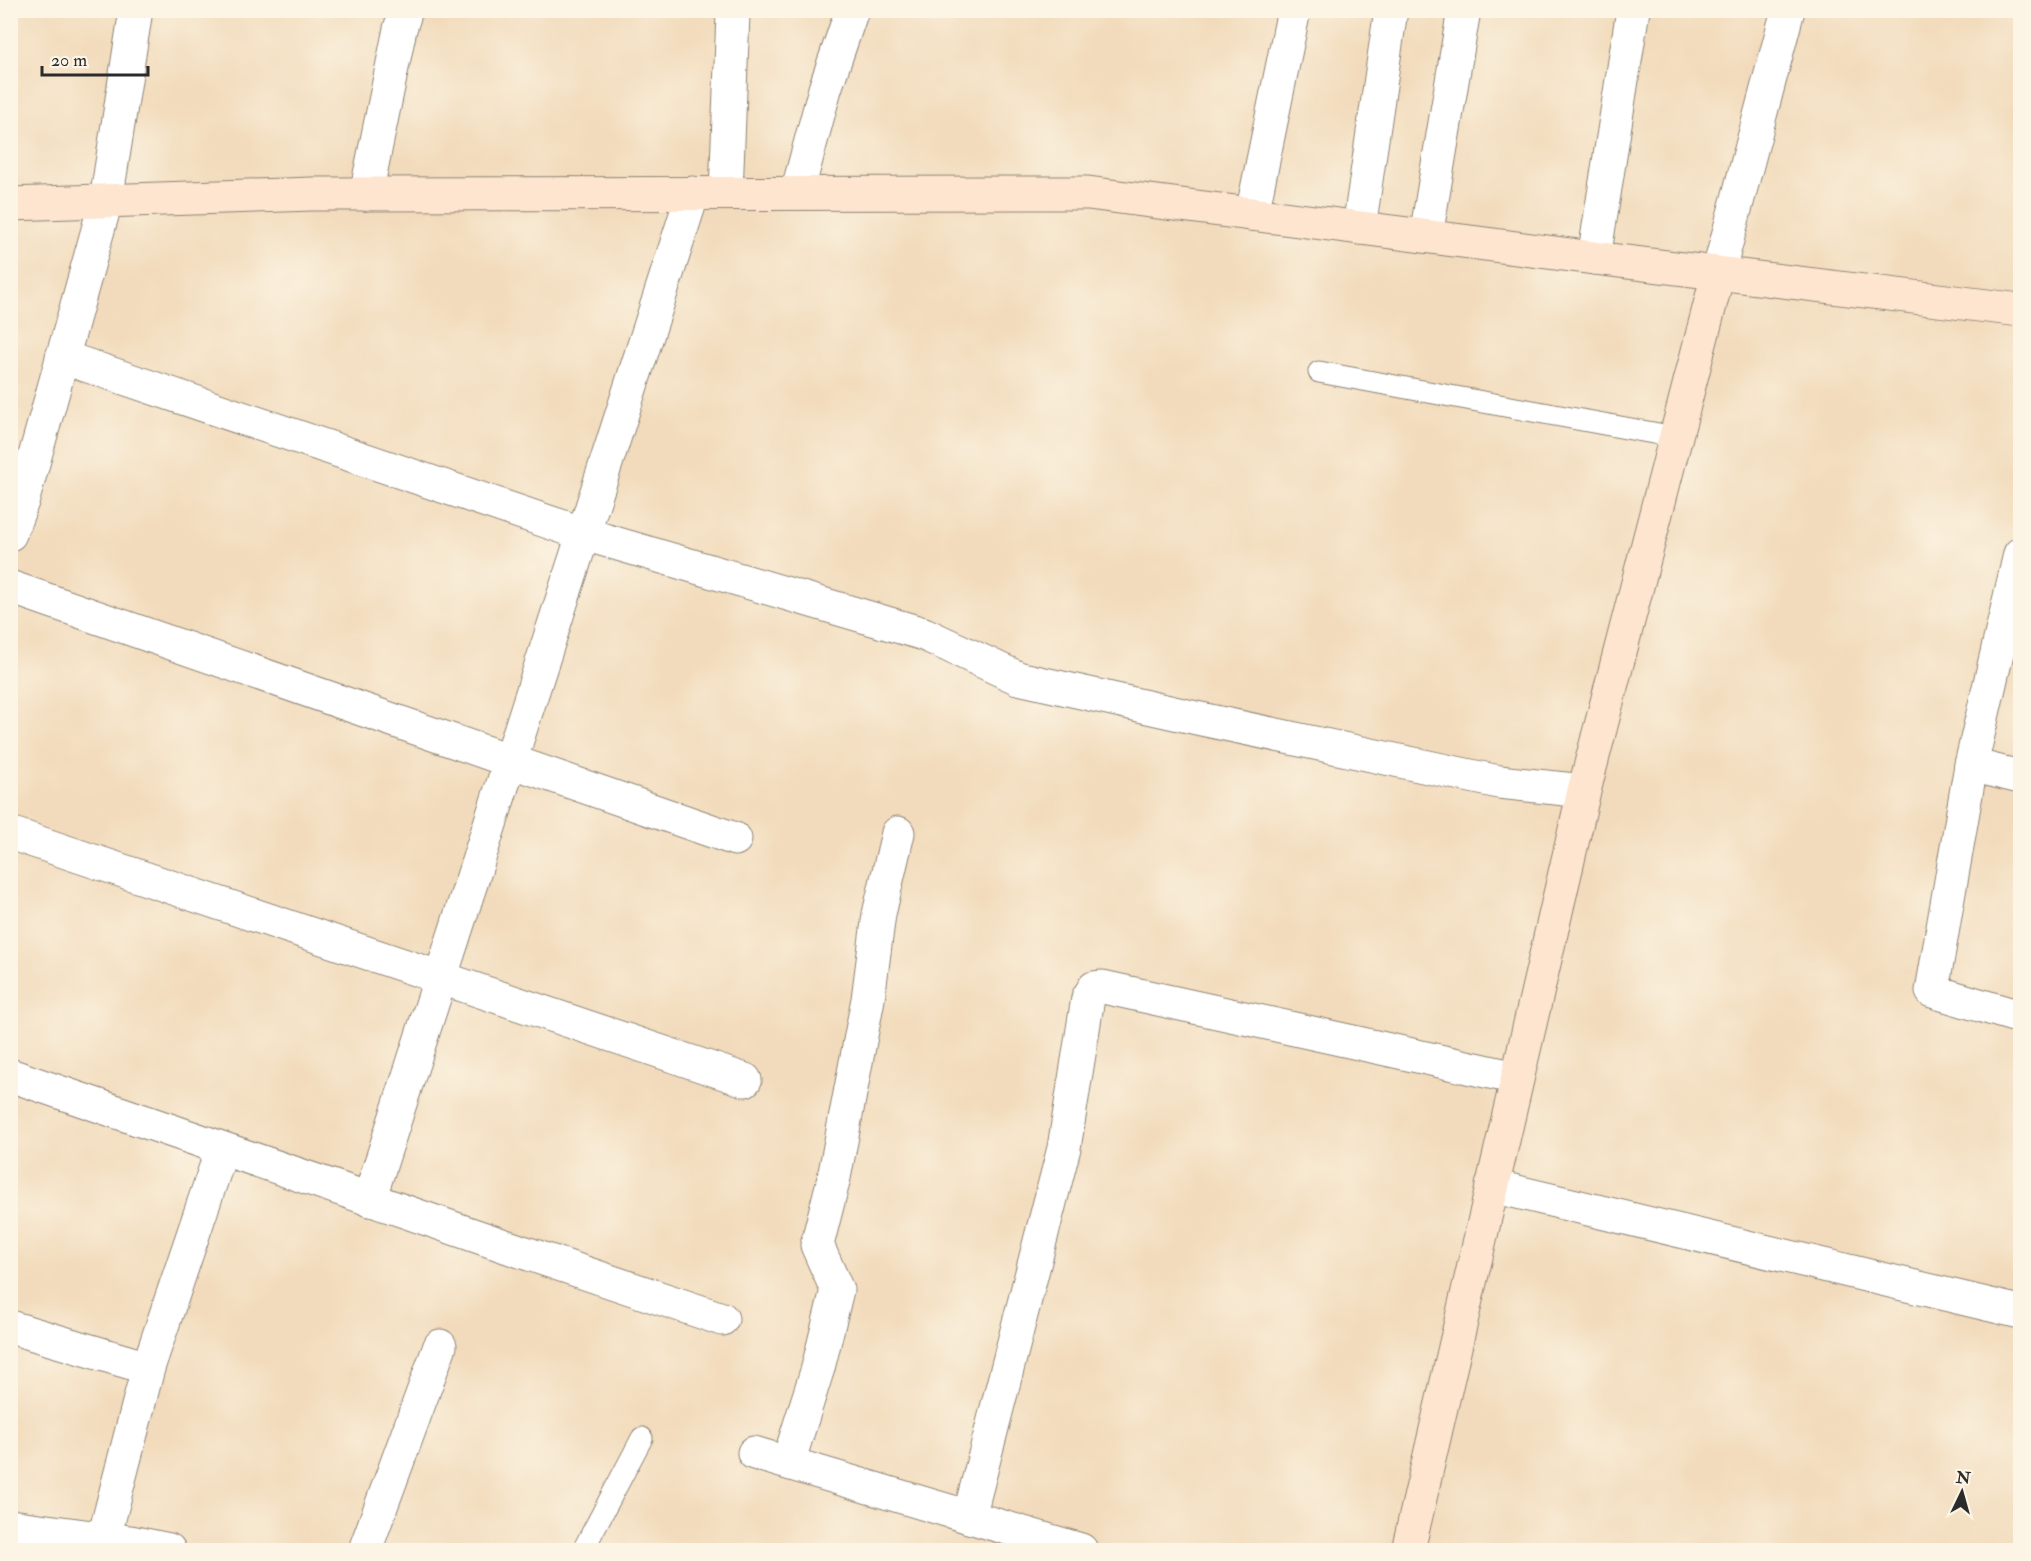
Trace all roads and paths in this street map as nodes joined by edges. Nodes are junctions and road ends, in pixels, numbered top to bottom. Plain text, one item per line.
1 (136, 10) edge
2 (406, 10) edge
3 (852, 10) edge
4 (1294, 10) edge
5 (1391, 10) edge
6 (1464, 10) edge
7 (1633, 10) edge
8 (1788, 10) edge
9 (733, 14) dead end
10 (693, 193) junction
11 (726, 193) junction
12 (797, 193) junction
13 (366, 194) junction
14 (106, 201) junction
15 (10, 204) edge
16 (1252, 214) junction
17 (1359, 228) junction
18 (1426, 237) junction
19 (1594, 258) junction
20 (1718, 274) junction
21 (2020, 310) edge
22 (62, 357) junction
23 (1319, 372) dead end
24 (1675, 437) junction
25 (10, 534) edge
26 (584, 534) junction
27 (2020, 554) edge
28 (10, 587) edge
29 (510, 761) junction
30 (1971, 765) junction
31 (2020, 777) edge
32 (1584, 791) junction
33 (10, 833) edge
34 (898, 833) dead end
35 (735, 839) dead end
36 (441, 978) junction
37 (2020, 1017) edge
38 (10, 1075) edge
39 (1517, 1078) junction
40 (746, 1080) dead end
41 (222, 1149) junction
42 (1492, 1186) junction
43 (369, 1200) junction
44 (2020, 1312) edge
45 (722, 1319) dead end
46 (10, 1327) edge
47 (440, 1346) dead end
48 (148, 1368) junction
49 (642, 1438) dead end
50 (754, 1453) dead end
51 (788, 1463) junction
52 (969, 1517) junction
53 (10, 1526) edge
54 (104, 1538) junction
55 (169, 1551) edge
56 (365, 1551) edge
57 (583, 1551) edge
58 (1081, 1551) edge
59 (1408, 1551) edge

1 - 14 street
2 - 13 street
3 - 12 street
4 - 16 street
5 - 17 street
6 - 18 street
7 - 19 street
8 - 20 street
9 - 11 street
10 - 11 street
10 - 13 street
10 - 26 street
11 - 12 street
12 - 16 street
13 - 14 street
14 - 15 street
14 - 22 street
16 - 17 street
17 - 18 street
18 - 19 street
19 - 20 street
20 - 21 street
20 - 24 street
22 - 25 street
22 - 26 street
23 - 24 lane
24 - 32 street
26 - 29 street
26 - 32 street
27 - 30 street
28 - 29 street
29 - 35 street
29 - 36 street
30 - 31 street
30 - 37 street
32 - 39 street
33 - 36 street
34 - 51 street
36 - 40 street
36 - 43 street
38 - 41 street
39 - 42 street
39 - 52 street
41 - 43 street
41 - 48 street
42 - 44 street
42 - 59 street
43 - 45 street
46 - 48 street
47 - 56 street
48 - 54 street
49 - 57 lane
50 - 51 street
51 - 52 street
52 - 58 street
53 - 54 street
54 - 55 street

